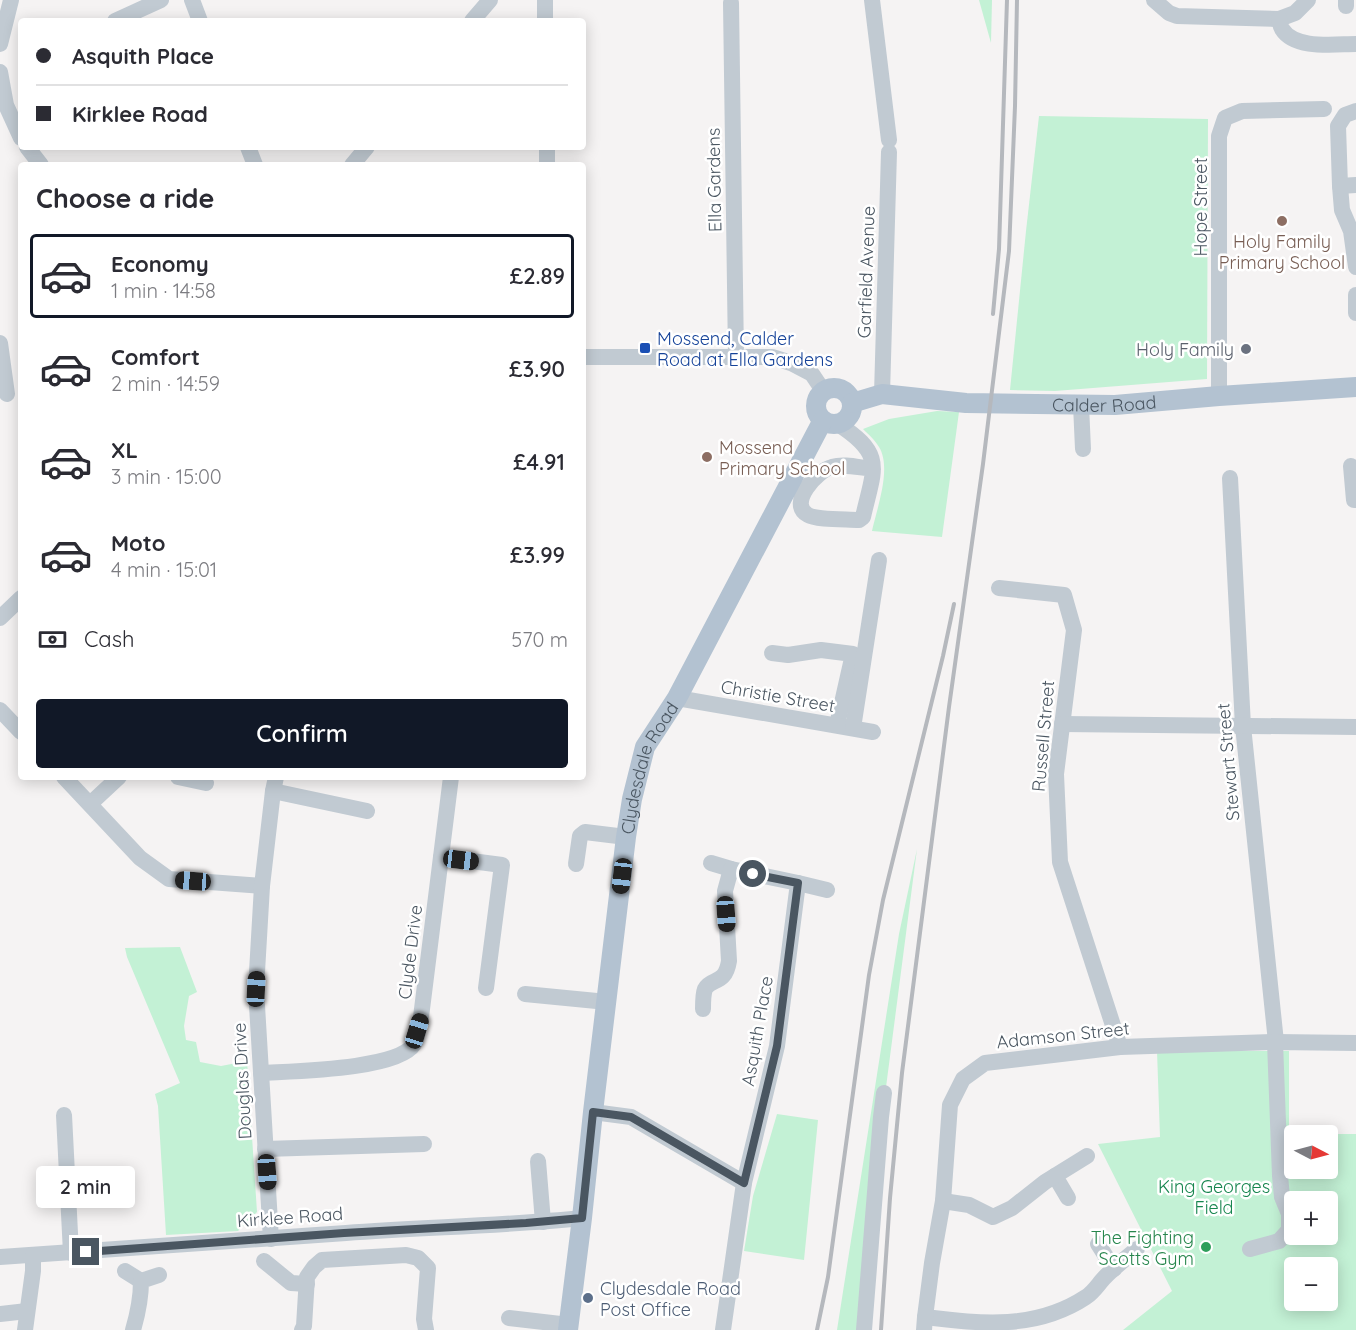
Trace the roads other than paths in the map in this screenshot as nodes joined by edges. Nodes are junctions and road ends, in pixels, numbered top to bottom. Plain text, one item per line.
1 (11, 0) edge
2 (161, 0) edge
3 (192, 0) edge
4 (490, 0) edge
5 (545, 0) edge
6 (872, 0) edge
7 (1154, 0) edge
8 (1308, 0) edge
9 (731, 3) dead end
10 (122, 18) edge
11 (199, 18) edge
12 (475, 18) edge
13 (545, 18) edge
14 (1279, 19) junction
15 (0, 44) edge
16 (1356, 44) edge
17 (0, 72) edge
18 (1324, 109) dead end
19 (1356, 111) edge
20 (18, 131) edge
21 (29, 150) edge
22 (39, 162) edge
23 (1348, 185) edge
24 (1356, 267) edge
25 (1356, 295) edge
26 (1356, 313) edge
27 (0, 343) edge
28 (586, 357) edge
29 (736, 357) junction
30 (1356, 387) edge
31 (824, 392) junction
32 (9, 394) edge
33 (882, 394) junction
34 (1219, 396) junction
35 (852, 403) junction
36 (1081, 405) junction
37 (830, 422) junction
38 (1083, 449) dead end
39 (1351, 466) dead end
40 (873, 469) junction
41 (1230, 478) dead end
42 (1356, 500) edge
43 (879, 560) dead end
44 (999, 588) dead end
45 (18, 601) edge
46 (0, 618) edge
47 (772, 653) dead end
48 (677, 698) junction
49 (0, 710) edge
50 (1062, 724) junction
51 (1243, 726) junction
52 (845, 727) junction
53 (1356, 728) edge
54 (18, 729) edge
55 (873, 732) dead end
56 (67, 780) edge
57 (116, 780) edge
58 (192, 780) edge
59 (452, 780) edge
60 (206, 783) dead end
61 (274, 784) edge
62 (90, 804) junction
63 (367, 811) dead end
64 (626, 837) junction
65 (441, 857) junction
66 (711, 863) dead end
67 (576, 864) dead end
68 (731, 869) junction
69 (798, 883) junction
70 (262, 886) junction
71 (827, 890) dead end
72 (486, 988) dead end
73 (525, 994) dead end
74 (607, 1002) junction
75 (703, 1009) dead end
76 (1275, 1042) junction
77 (1356, 1043) edge
78 (1120, 1047) junction
79 (261, 1073) junction
80 (884, 1093) dead end
81 (593, 1112) junction
82 (64, 1115) dead end
83 (424, 1144) dead end
84 (265, 1149) junction
85 (1086, 1156) dead end
86 (538, 1161) dead end
87 (1055, 1176) junction
88 (744, 1183) junction
89 (1068, 1198) dead end
90 (943, 1202) junction
91 (582, 1218) junction
92 (543, 1222) junction
93 (271, 1239) junction
94 (1098, 1244) dead end
95 (1137, 1249) dead end
96 (1250, 1249) dead end
97 (71, 1253) junction
98 (33, 1255) junction
99 (0, 1257) edge
100 (264, 1261) dead end
101 (1114, 1269) junction
102 (125, 1271) dead end
103 (159, 1275) dead end
104 (141, 1281) junction
105 (306, 1284) junction
106 (27, 1311) junction
107 (0, 1314) edge
108 (509, 1318) dead end
109 (924, 1323) edge
110 (568, 1327) edge
111 (25, 1330) edge
112 (133, 1330) edge
113 (302, 1330) edge
114 (426, 1330) edge
115 (723, 1330) edge
116 (864, 1330) edge

1 - 15 street
2 - 10 street
3 - 11 street
4 - 12 street
5 - 13 street
6 - 33 street, Garfield Avenue
7 - 14 street
8 - 14 street
9 - 29 street, Ella Gardens
14 - 16 street
17 - 20 street
18 - 34 street, Hope Street
19 - 23 street
21 - 22 street
23 - 24 street
25 - 26 street
27 - 32 street
28 - 29 street
29 - 31 street
30 - 34 main road, Calder Road
31 - 35 main road
31 - 37 main road, Clydesdale Road
33 - 35 main road, Calder Road
33 - 36 main road, Calder Road
34 - 36 main road, Calder Road
35 - 37 main road, Clydesdale Road
36 - 38 street
37 - 40 street
37 - 48 main road, Clydesdale Road
39 - 42 street
40 - 40 street
41 - 51 street, Stewart Street
43 - 52 street
44 - 50 street, Russell Street
45 - 46 street
47 - 52 street
48 - 52 street, Christie Street
48 - 64 main road, Clydesdale Road
49 - 54 street
50 - 51 street
50 - 78 street, Russell Street
51 - 53 street
51 - 76 street, Stewart Street
52 - 55 street, Christie Street
56 - 62 street
57 - 62 street
58 - 60 street
59 - 65 street, Clyde Drive
61 - 63 street
61 - 70 street, Douglas Drive
62 - 70 street
64 - 67 street
64 - 74 main road, Clydesdale Road
65 - 72 street
65 - 79 street, Clyde Drive
66 - 68 street
68 - 69 street
68 - 75 street
69 - 71 street
69 - 88 street, Asquith Place
70 - 79 street, Douglas Drive
73 - 74 street
74 - 81 main road, Clydesdale Road
76 - 77 street, Adamson Street
76 - 78 street, Adamson Street
76 - 96 street, Stewart Street
78 - 90 street, Adamson Street
79 - 84 street, Douglas Drive
80 - 116 street
81 - 88 street
81 - 91 main road, Clydesdale Road
82 - 97 street
83 - 84 street
84 - 93 street, Douglas Drive
85 - 87 street
86 - 92 street
87 - 89 street
87 - 90 street
88 - 115 street, Asquith Place
90 - 109 street, Adamson Street
91 - 92 street, Kirklee Road
91 - 110 main road, Clydesdale Road
92 - 93 street, Kirklee Road
93 - 97 street, Kirklee Road
94 - 101 street
95 - 101 street
97 - 98 street, Kirklee Road
98 - 99 street, Kirklee Road
98 - 106 street
100 - 105 street
101 - 109 street
102 - 104 street
103 - 104 street
104 - 112 street
105 - 113 street
105 - 114 street
106 - 107 street
106 - 111 street
108 - 110 street

